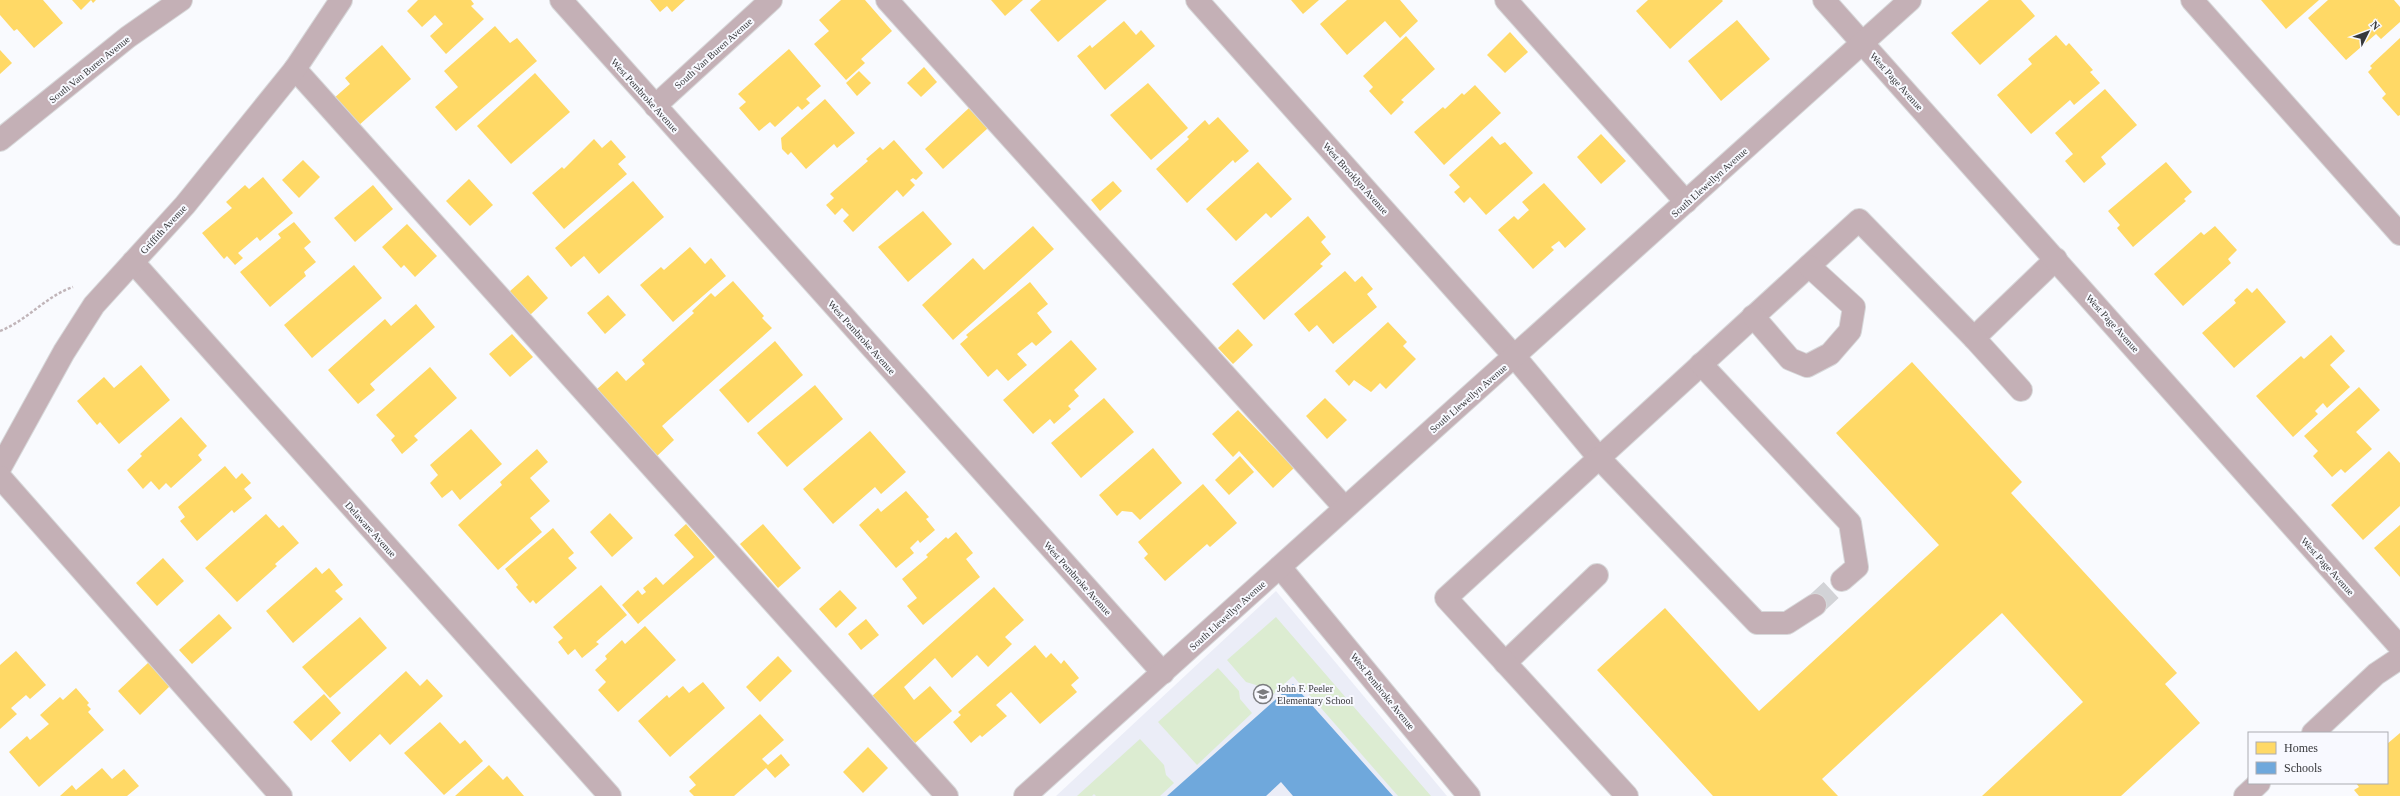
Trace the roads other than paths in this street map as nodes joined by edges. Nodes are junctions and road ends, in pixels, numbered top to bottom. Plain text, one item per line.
1 (181, 0) edge
2 (341, 0) edge
3 (561, 0) edge
4 (771, 0) edge
5 (887, 0) edge
6 (1197, 0) edge
7 (1506, 0) edge
8 (1824, 0) edge
9 (1910, 0) edge
10 (2192, 0) edge
11 (1862, 43) junction
12 (295, 69) junction
13 (654, 106) junction
14 (0, 140) edge
15 (1686, 202) junction
16 (2400, 234) edge
17 (2056, 260) junction
18 (133, 262) junction
19 (1809, 266) junction
20 (1753, 316) junction
21 (1974, 338) junction
22 (1515, 357) junction
23 (1701, 364) junction
24 (2021, 390) dead end
25 (1599, 458) junction
26 (0, 468) edge
27 (0, 478) edge
28 (1344, 507) junction
29 (1280, 568) junction
30 (1597, 575) dead end
31 (1842, 580) tunnel mouth
32 (1815, 605) tunnel mouth
33 (2400, 647) edge
34 (2400, 658) edge
35 (1505, 663) junction
36 (1163, 673) junction
37 (2314, 732) edge
38 (2258, 784) edge
39 (281, 796) edge
40 (610, 796) edge
41 (947, 796) edge
42 (1025, 796) edge
43 (1469, 796) edge
44 (1627, 796) edge
45 (2245, 796) edge

1 - 14 street, South Van Buren Avenue
2 - 12 street, Griffith Avenue
3 - 13 street, West Pembroke Avenue
4 - 13 street, South Van Buren Avenue
5 - 28 street
6 - 22 street, West Brooklyn Avenue
7 - 15 street
8 - 11 street, West Page Avenue
9 - 11 street, South Llewellyn Avenue
10 - 16 street
11 - 15 street, South Llewellyn Avenue
11 - 17 street, West Page Avenue
12 - 18 street, Griffith Avenue
12 - 41 street
13 - 36 street, West Pembroke Avenue
15 - 22 street, South Llewellyn Avenue
17 - 21 street
17 - 33 street, West Page Avenue
18 - 26 street, Griffith Avenue
18 - 40 street, Delaware Avenue
19 - 20 street
19 - 20 street
19 - 21 street
20 - 23 street
21 - 24 street
22 - 25 street, West Brooklyn Avenue
22 - 28 street, South Llewellyn Avenue
23 - 25 street
23 - 31 street
25 - 32 street, West Brooklyn Avenue
25 - 35 street
27 - 39 street
28 - 29 street, South Llewellyn Avenue
29 - 36 street, South Llewellyn Avenue
29 - 43 street, West Pembroke Avenue
30 - 35 street
34 - 37 street
35 - 44 street
36 - 42 street, South Llewellyn Avenue
38 - 45 street

